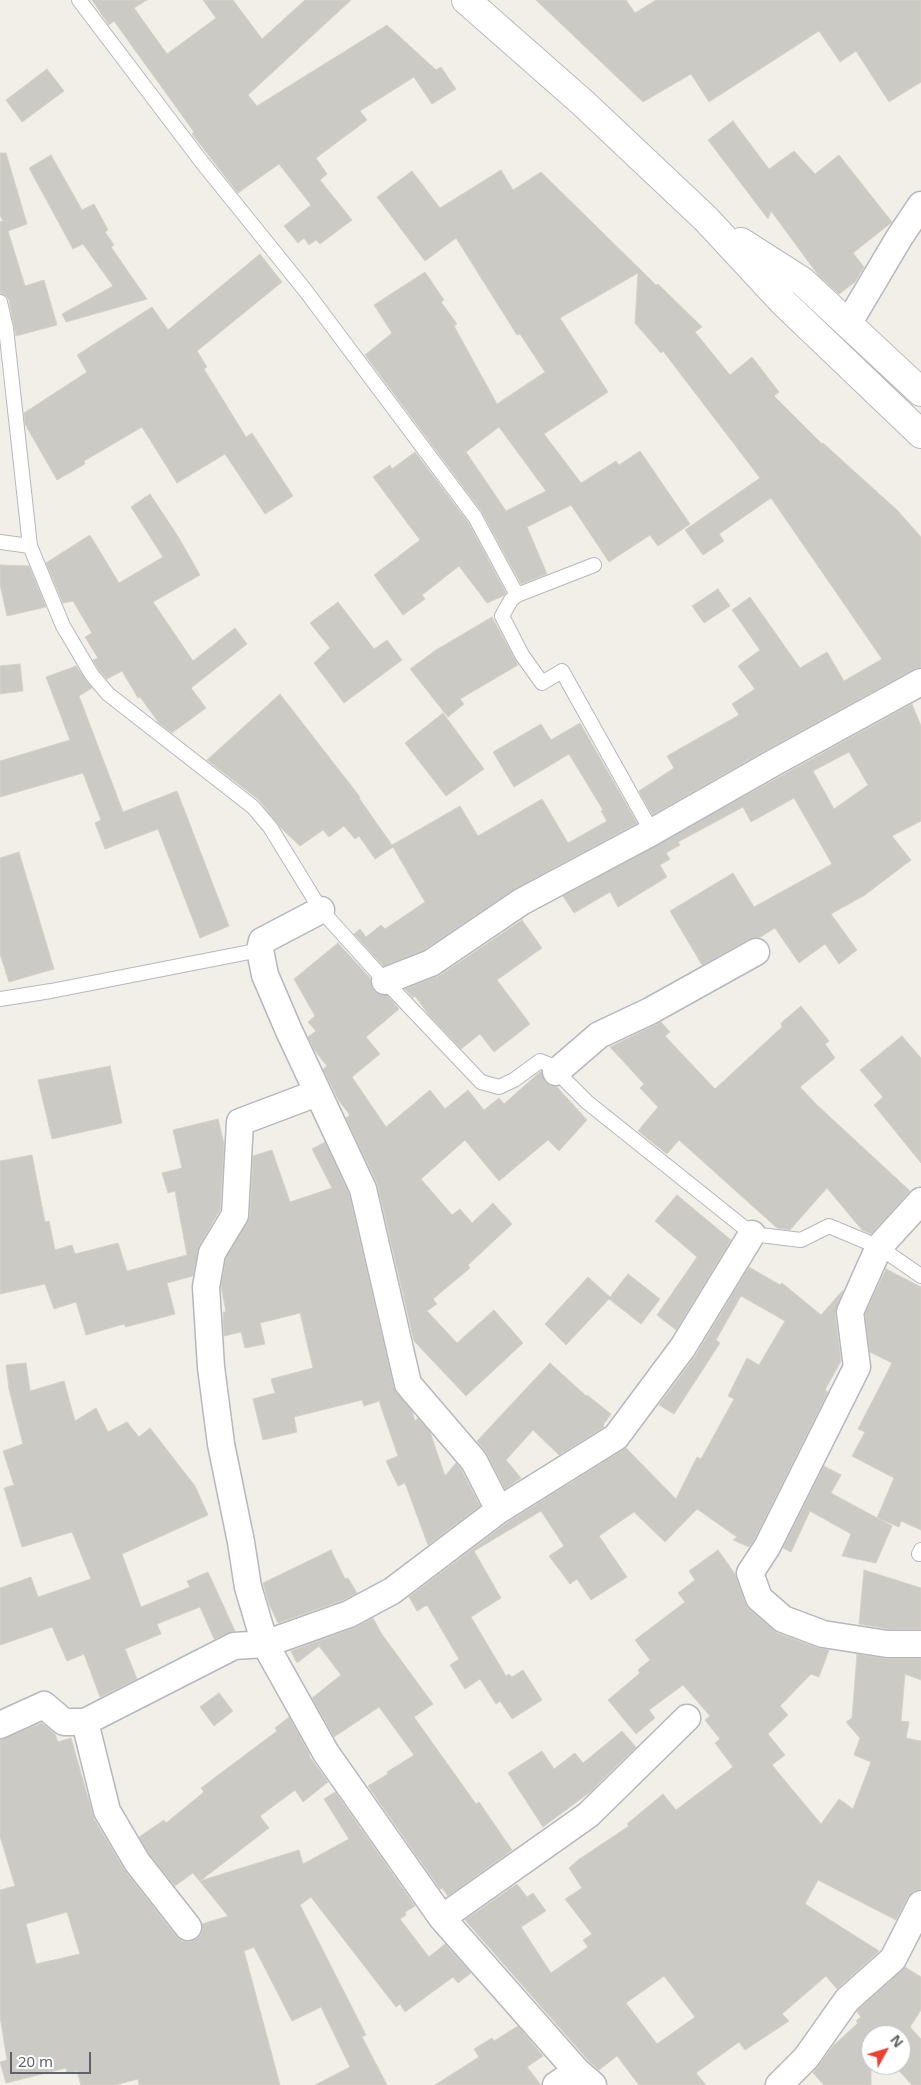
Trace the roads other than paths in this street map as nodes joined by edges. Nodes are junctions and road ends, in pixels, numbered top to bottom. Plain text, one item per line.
1 (79, 0) edge
2 (466, 0) edge
3 (921, 206) edge
4 (706, 219) junction
5 (0, 302) edge
6 (848, 324) junction
7 (921, 392) edge
8 (921, 434) edge
9 (0, 542) edge
10 (30, 546) junction
11 (594, 565) dead end
12 (518, 595) junction
13 (921, 682) edge
14 (652, 832) junction
15 (321, 910) junction
16 (260, 950) junction
17 (756, 952) dead end
18 (385, 980) junction
19 (0, 998) edge
20 (556, 1072) junction
21 (317, 1093) junction
22 (921, 1201) edge
23 (752, 1234) junction
24 (879, 1247) junction
25 (921, 1276) edge
26 (499, 1510) junction
27 (265, 1644) junction
28 (921, 1644) edge
29 (687, 1718) dead end
30 (85, 1722) junction
31 (0, 1725) edge
32 (921, 1904) edge
33 (442, 1918) junction
34 (188, 1927) dead end
35 (575, 2080) edge
36 (779, 2085) edge

1 - 12 lane
2 - 4 main road
3 - 6 street
4 - 6 main road
4 - 8 main road
5 - 10 lane
6 - 7 main road
9 - 10 lane
10 - 15 lane
11 - 12 lane
12 - 14 lane
13 - 14 street
14 - 18 street
15 - 16 street
15 - 18 lane
16 - 19 lane
16 - 21 street
17 - 20 street
18 - 20 lane
20 - 23 lane
21 - 26 street
21 - 27 street
22 - 24 street
23 - 24 lane
23 - 26 street
24 - 25 lane
24 - 28 street
26 - 27 street
27 - 30 street
27 - 33 street
29 - 33 street
30 - 31 street
30 - 34 street
32 - 36 street
33 - 35 street

